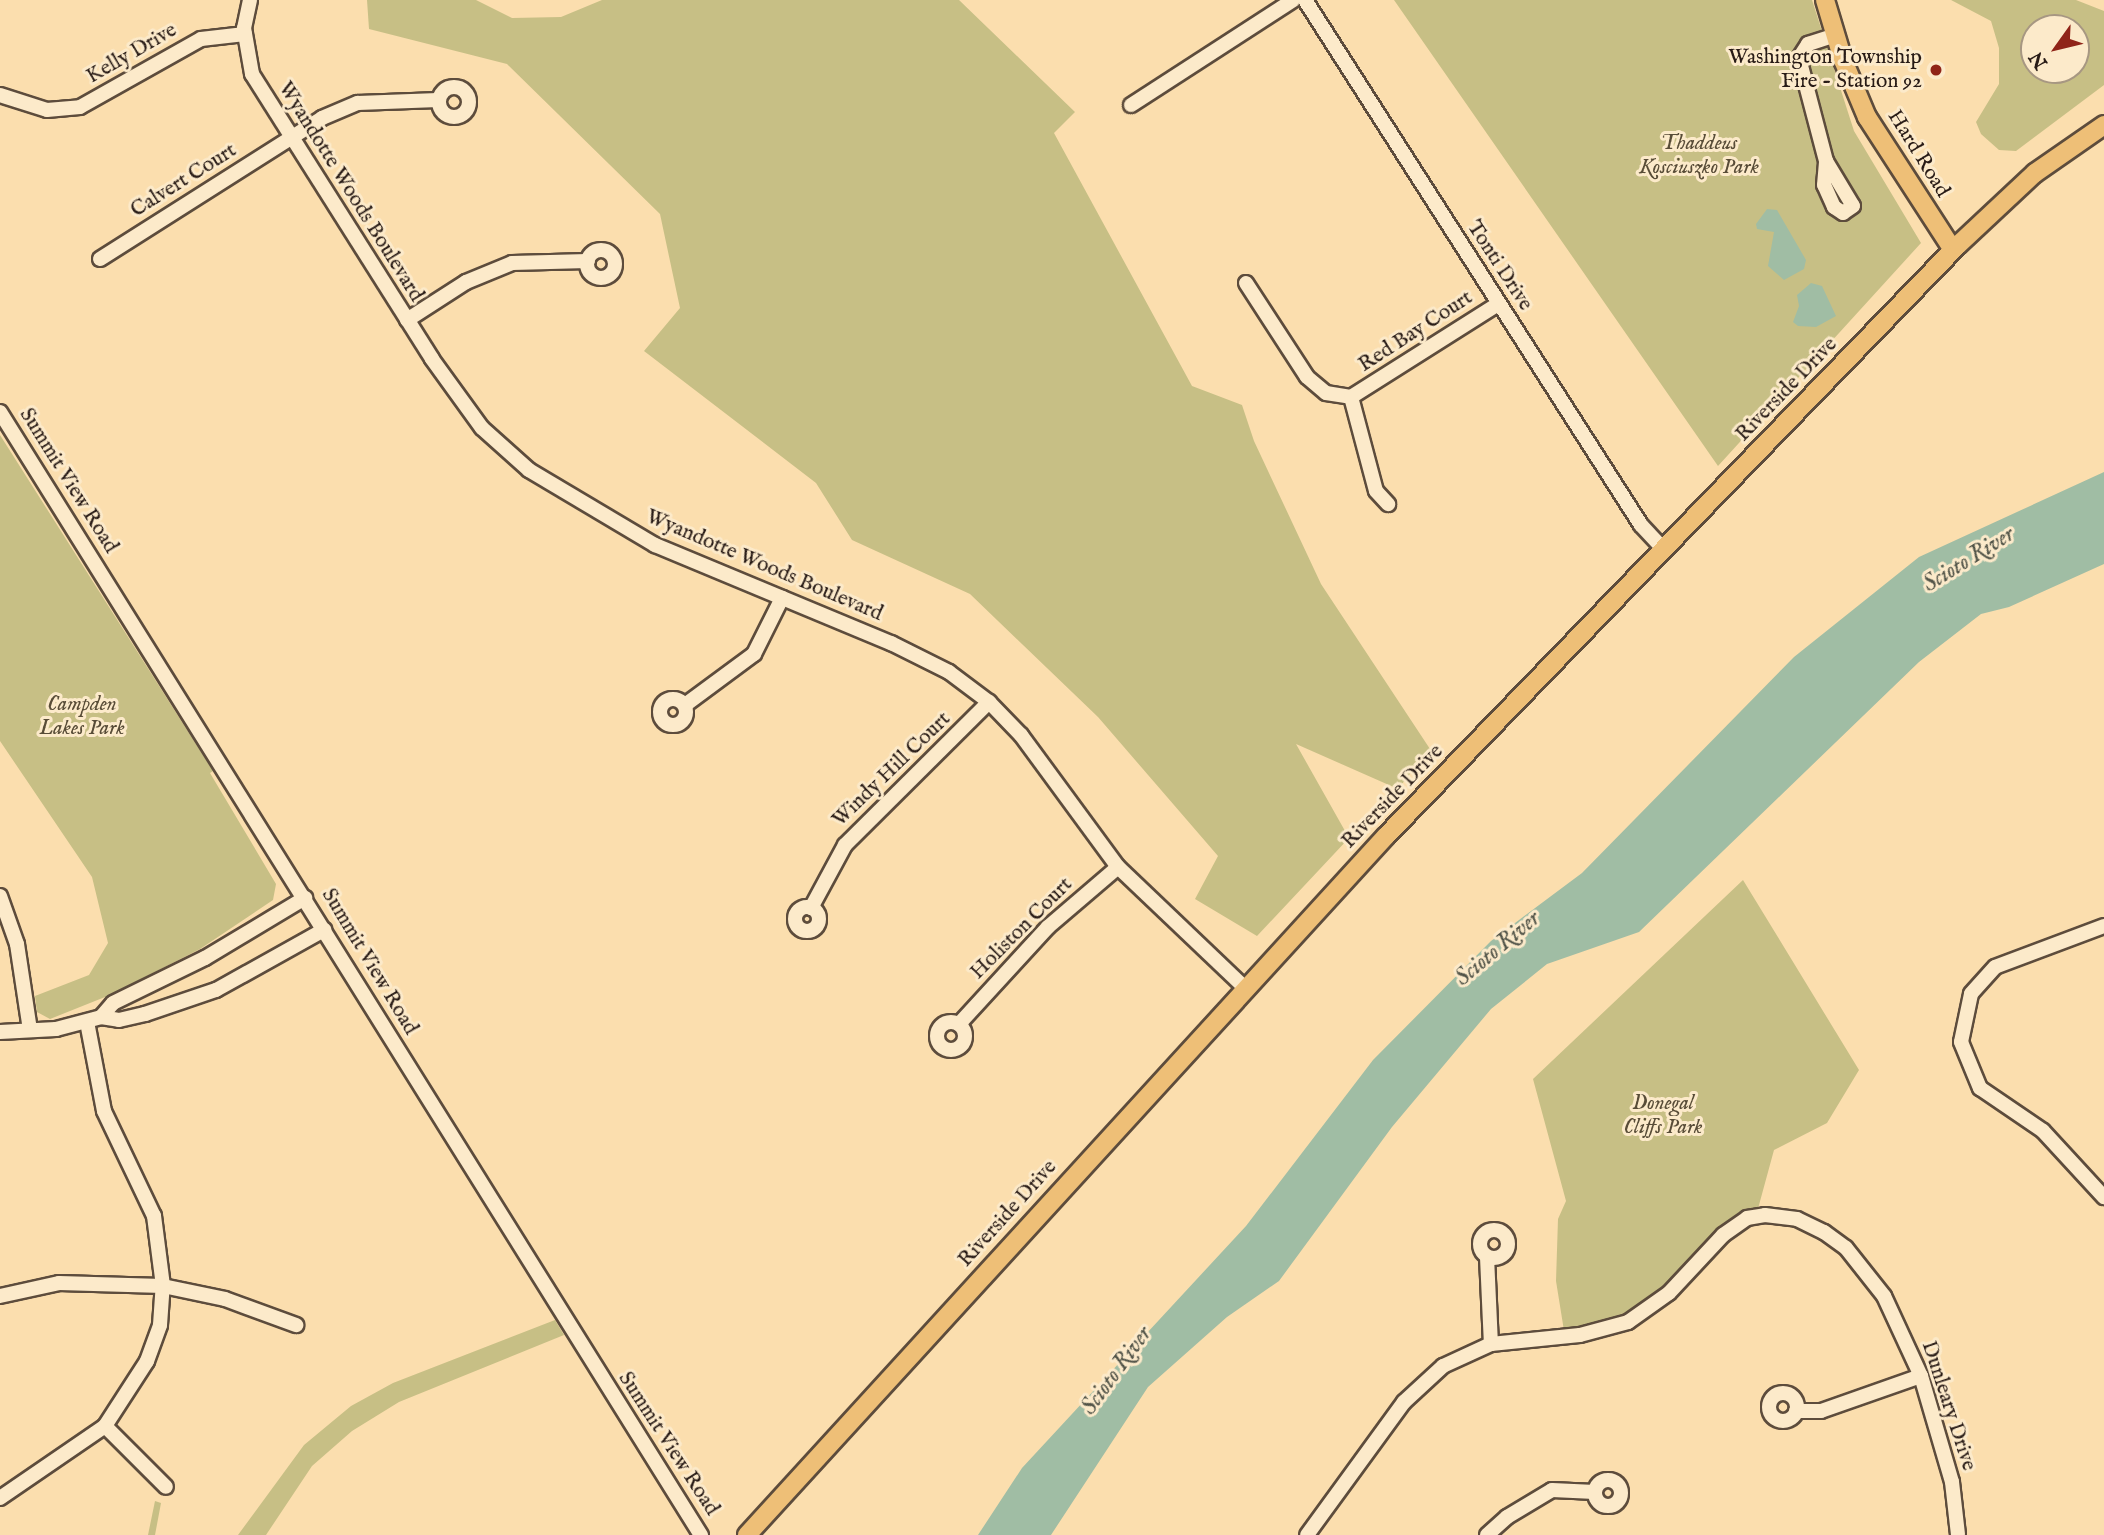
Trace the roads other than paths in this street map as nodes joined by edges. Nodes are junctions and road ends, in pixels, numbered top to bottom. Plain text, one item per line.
1 (250, 0) edge
2 (1293, 0) edge
3 (1306, 0) edge
4 (1825, 0) edge
5 (245, 34) junction
6 (1835, 35) junction
7 (0, 95) edge
8 (438, 100) dead end
9 (1131, 105) dead end
10 (2104, 125) edge
11 (290, 138) junction
12 (1826, 161) dead end
13 (1953, 250) junction
14 (100, 259) dead end
15 (588, 261) dead end
16 (1246, 284) dead end
17 (1498, 304) junction
18 (407, 320) junction
19 (1351, 397) junction
20 (0, 414) edge
21 (1388, 504) dead end
22 (1663, 549) junction
23 (782, 598) junction
24 (989, 702) junction
25 (685, 705) dead end
26 (1118, 867) junction
27 (0, 896) edge
28 (305, 898) junction
29 (811, 908) dead end
30 (2104, 926) edge
31 (324, 930) junction
32 (1245, 988) junction
33 (94, 1019) junction
34 (959, 1024) dead end
35 (30, 1030) junction
36 (0, 1032) edge
37 (2104, 1197) edge
38 (1488, 1256) dead end
39 (163, 1286) junction
40 (0, 1296) edge
41 (296, 1325) dead end
42 (1491, 1344) junction
43 (1921, 1376) junction
44 (1796, 1411) dead end
45 (105, 1426) junction
46 (166, 1487) dead end
47 (1595, 1492) dead end
48 (0, 1498) edge
49 (701, 1535) edge
50 (747, 1535) edge
51 (1307, 1535) edge
52 (1488, 1535) edge
53 (1958, 1535) edge

1 - 5 street, Wyandotte Woods Boulevard
2 - 9 street
3 - 17 street, Tonti Drive
4 - 6 main road, Hard Road
5 - 7 street, Kelly Drive
5 - 11 street, Wyandotte Woods Boulevard
6 - 12 street
6 - 13 main road, Hard Road
8 - 11 street, Calvert Court
10 - 13 main road, Riverside Drive
11 - 14 street, Calvert Court
11 - 18 street, Wyandotte Woods Boulevard
13 - 22 main road, Riverside Drive
15 - 18 street
16 - 19 street, Red Bay Court
17 - 19 street, Red Bay Court
17 - 22 street, Tonti Drive
18 - 23 street, Wyandotte Woods Boulevard
19 - 21 street
20 - 28 street, Summit View Road
22 - 32 main road, Riverside Drive
23 - 24 street, Wyandotte Woods Boulevard
23 - 25 street
24 - 26 street, Wyandotte Woods Boulevard
24 - 29 street, Windy Hill Court
26 - 32 street, Wyandotte Woods Boulevard
26 - 34 street, Holiston Court
27 - 35 street
28 - 31 street, Summit View Road
28 - 33 street
30 - 37 street
31 - 33 street
31 - 49 street, Summit View Road
32 - 50 main road, Riverside Drive
33 - 35 street
33 - 39 street
35 - 36 street
38 - 42 street
39 - 40 street
39 - 41 street
39 - 45 street
42 - 43 street, Dunleary Drive
42 - 51 street
43 - 44 street
43 - 53 street, Dunleary Drive
45 - 46 street
45 - 48 street
47 - 52 street

